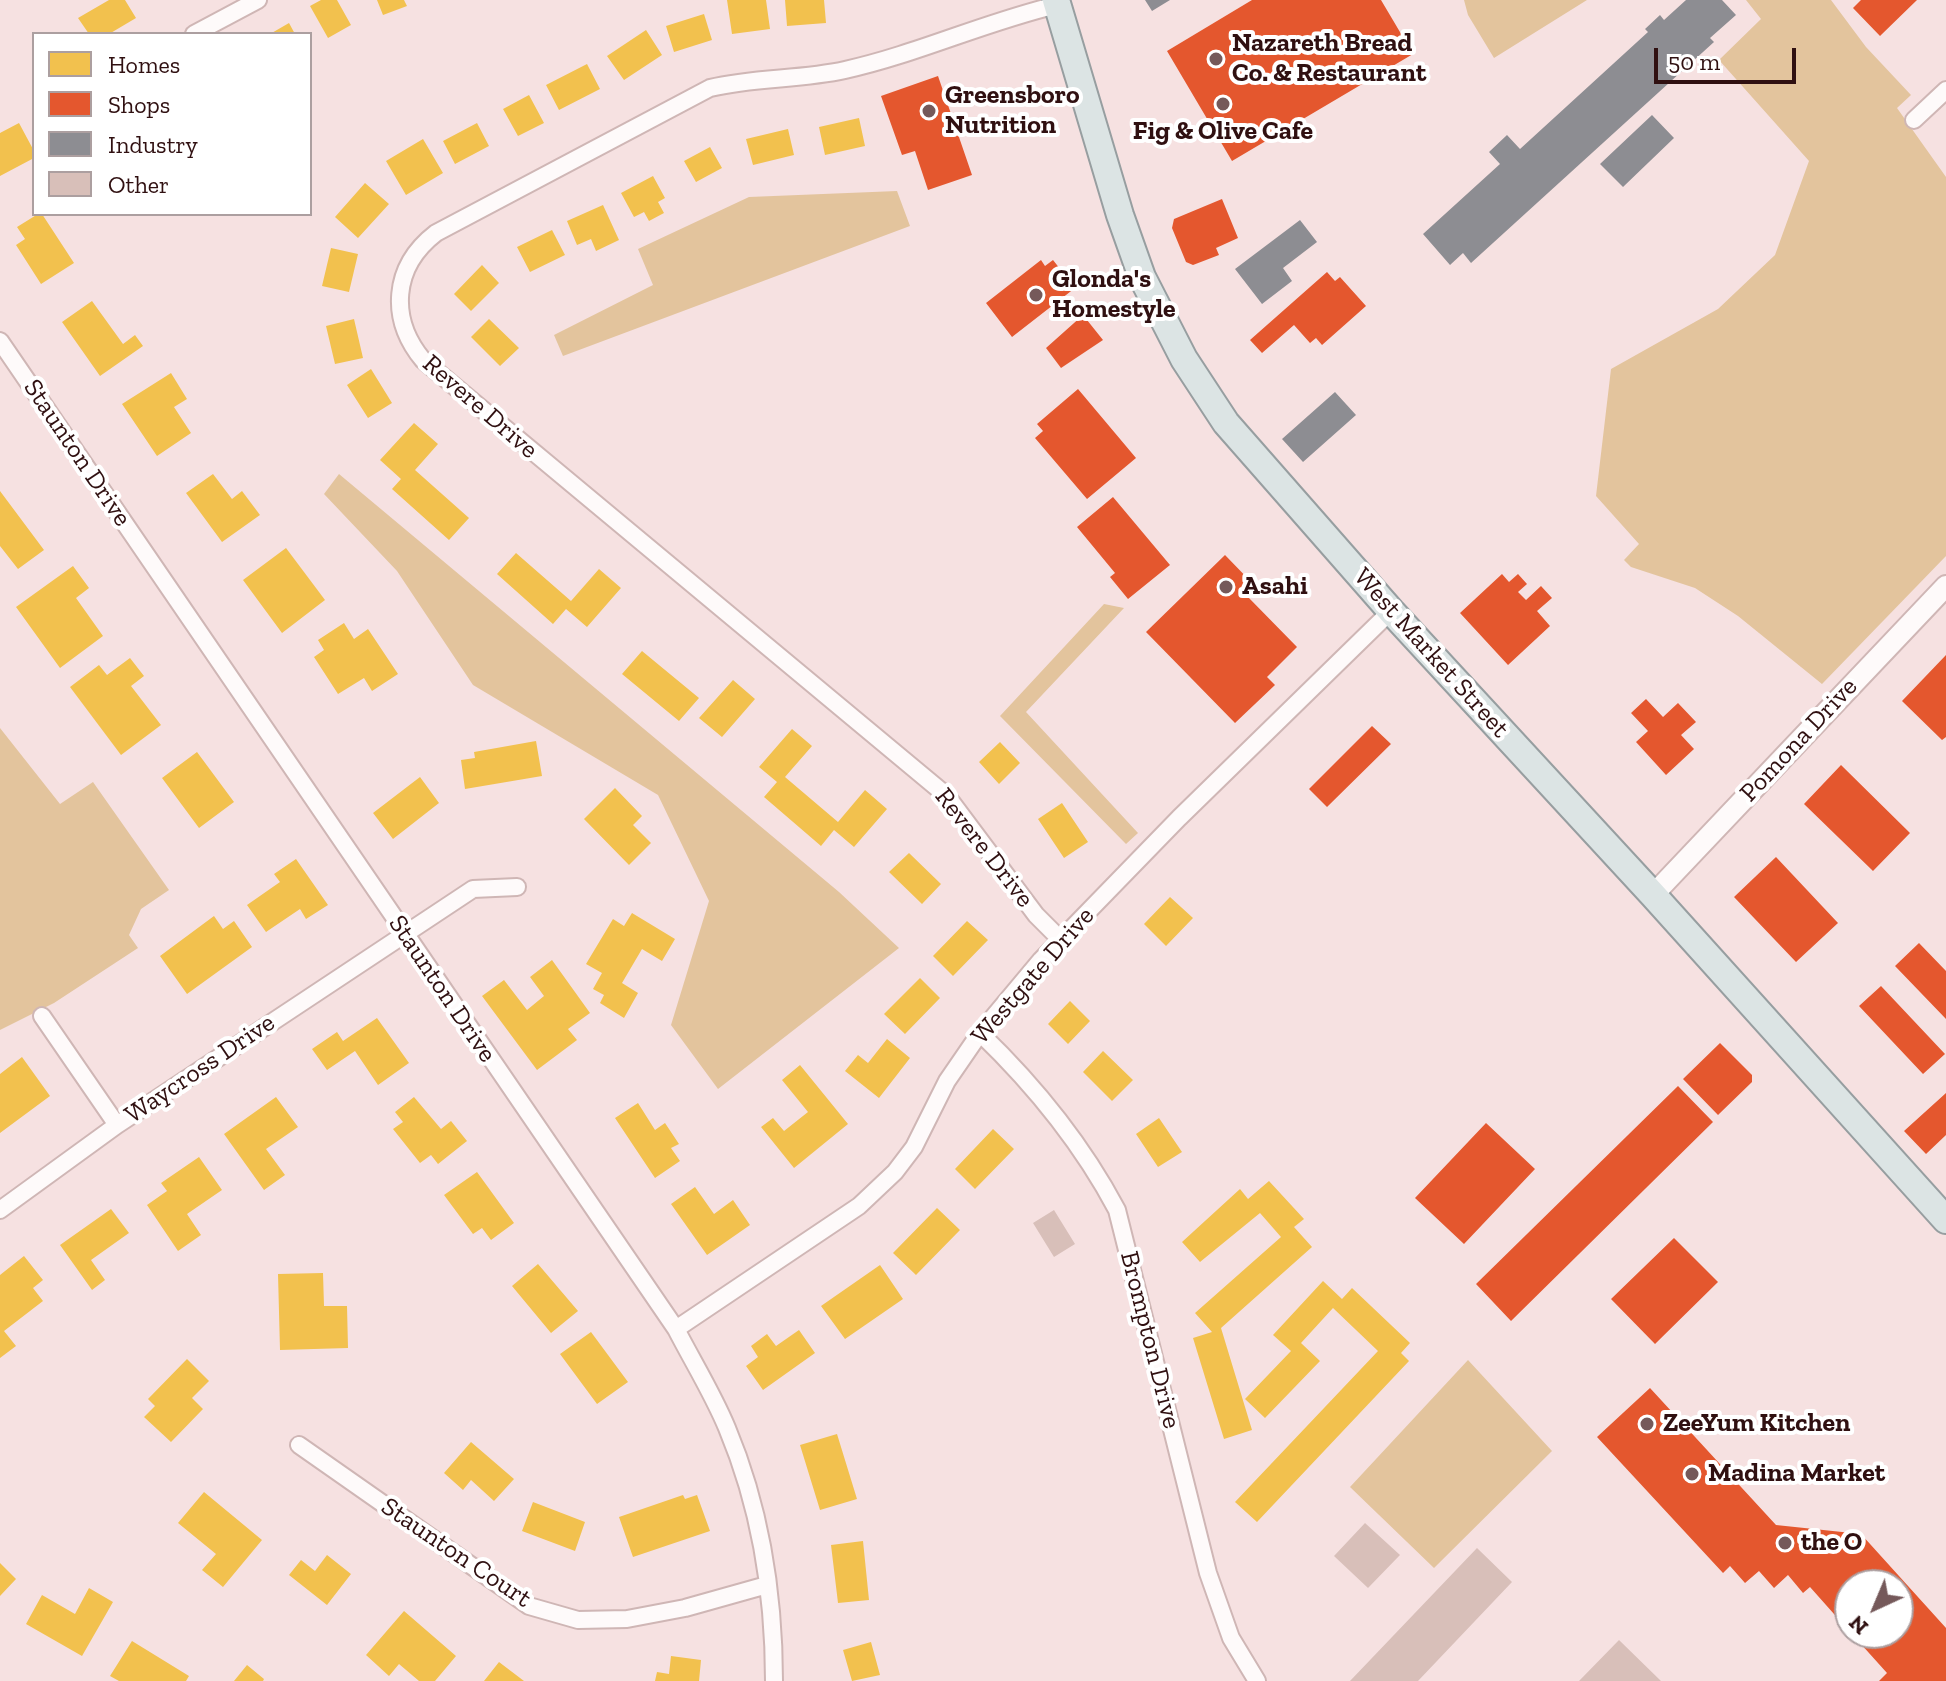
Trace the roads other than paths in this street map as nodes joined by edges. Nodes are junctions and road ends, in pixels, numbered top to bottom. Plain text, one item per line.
1 (258, 0) edge
2 (1056, 2) edge
3 (198, 32) edge
4 (1946, 90) edge
5 (1914, 120) dead end
6 (0, 341) edge
7 (1946, 586) edge
8 (1391, 611) junction
9 (517, 887) dead end
10 (1653, 895) junction
11 (404, 934) junction
12 (1061, 940) junction
13 (42, 1016) dead end
14 (980, 1033) junction
15 (117, 1125) junction
16 (0, 1210) edge
17 (1946, 1220) edge
18 (676, 1329) junction
19 (299, 1445) dead end
20 (767, 1585) junction
21 (774, 1681) edge
22 (1257, 1681) edge

1 - 3 street
2 - 8 main road, West Market Street
2 - 12 street, Revere Drive
4 - 5 street
6 - 11 street, Staunton Drive
7 - 10 street, Pomona Drive
8 - 10 main road, West Market Street
8 - 12 street, Westgate Drive
9 - 11 street, Waycross Drive
10 - 17 main road, West Market Street
11 - 15 street, Waycross Drive
11 - 18 street, Staunton Drive
12 - 14 street, Westgate Drive
13 - 15 street
14 - 18 street, Westgate Drive
14 - 22 street, Brompton Drive
15 - 16 street, Waycross Drive
18 - 20 street, Staunton Drive
19 - 20 street, Staunton Court
20 - 21 street, Staunton Drive

